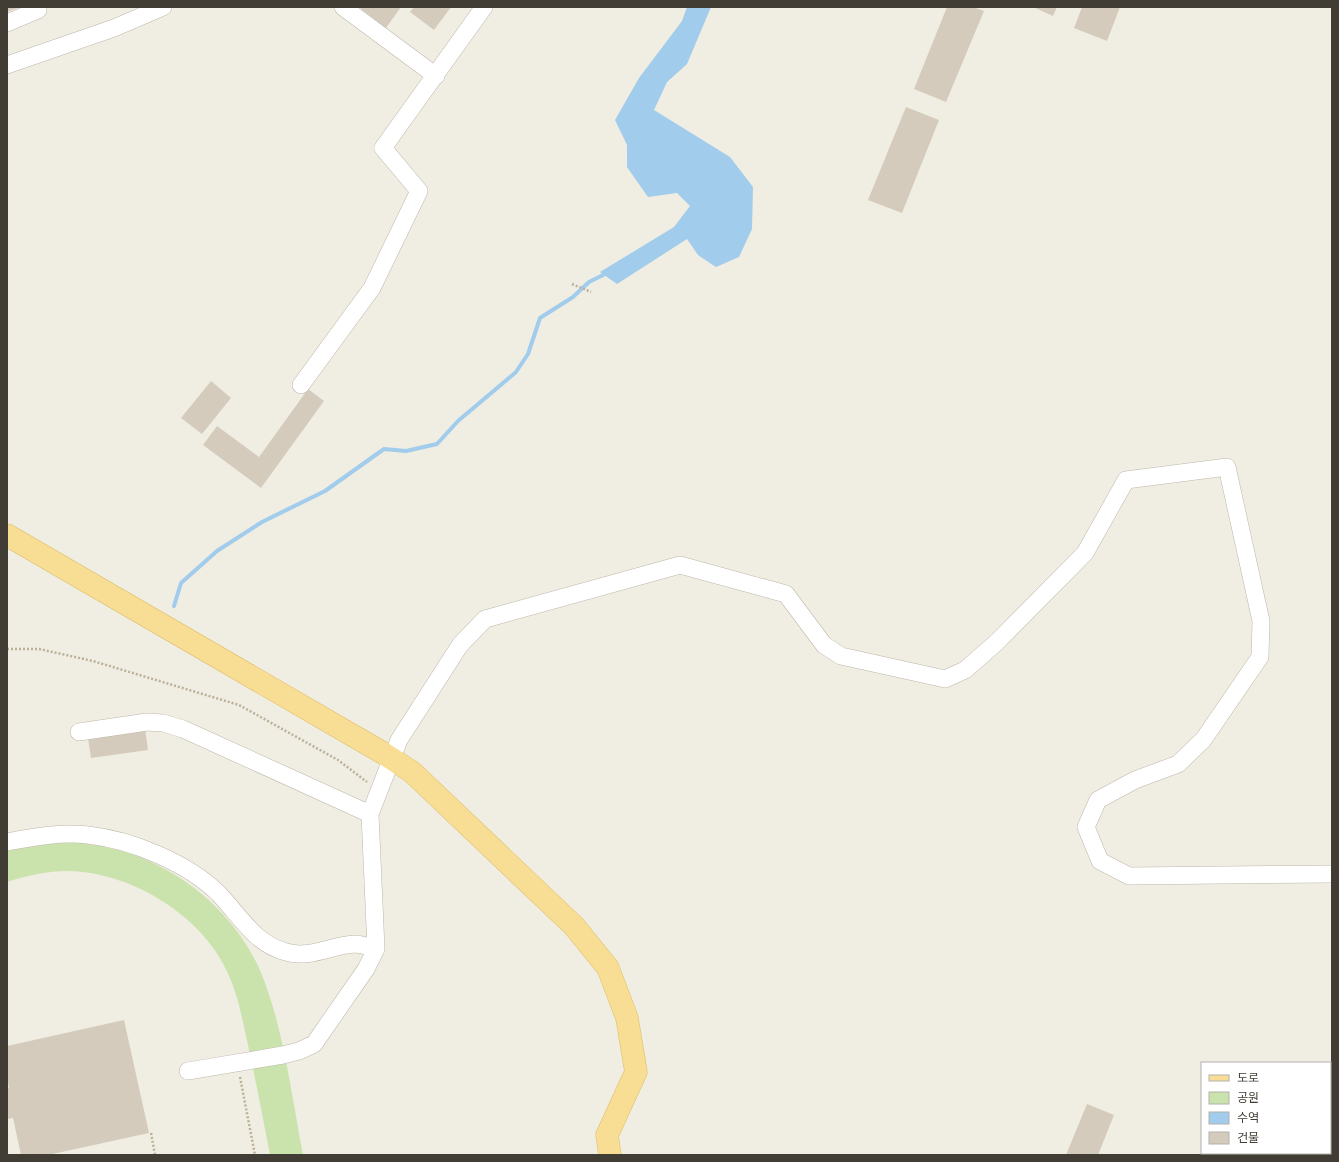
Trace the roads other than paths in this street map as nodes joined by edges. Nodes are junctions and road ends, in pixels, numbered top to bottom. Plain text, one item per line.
1 (164, 7) edge
2 (343, 7) edge
3 (484, 7) edge
4 (38, 10) dead end
5 (7, 23) edge
6 (7, 65) edge
7 (436, 76) junction
8 (302, 385) dead end
9 (7, 535) edge
10 (79, 732) dead end
11 (391, 759) junction
12 (370, 814) junction
13 (7, 842) edge
14 (1332, 874) edge
15 (376, 949) junction
16 (188, 1071) dead end
17 (610, 1155) edge

1 - 6 street
2 - 7 street
3 - 7 street
4 - 5 street
7 - 8 street
9 - 11 main road
10 - 12 street
11 - 12 street
11 - 14 street
11 - 17 main road
12 - 15 street
13 - 15 street
15 - 16 street

